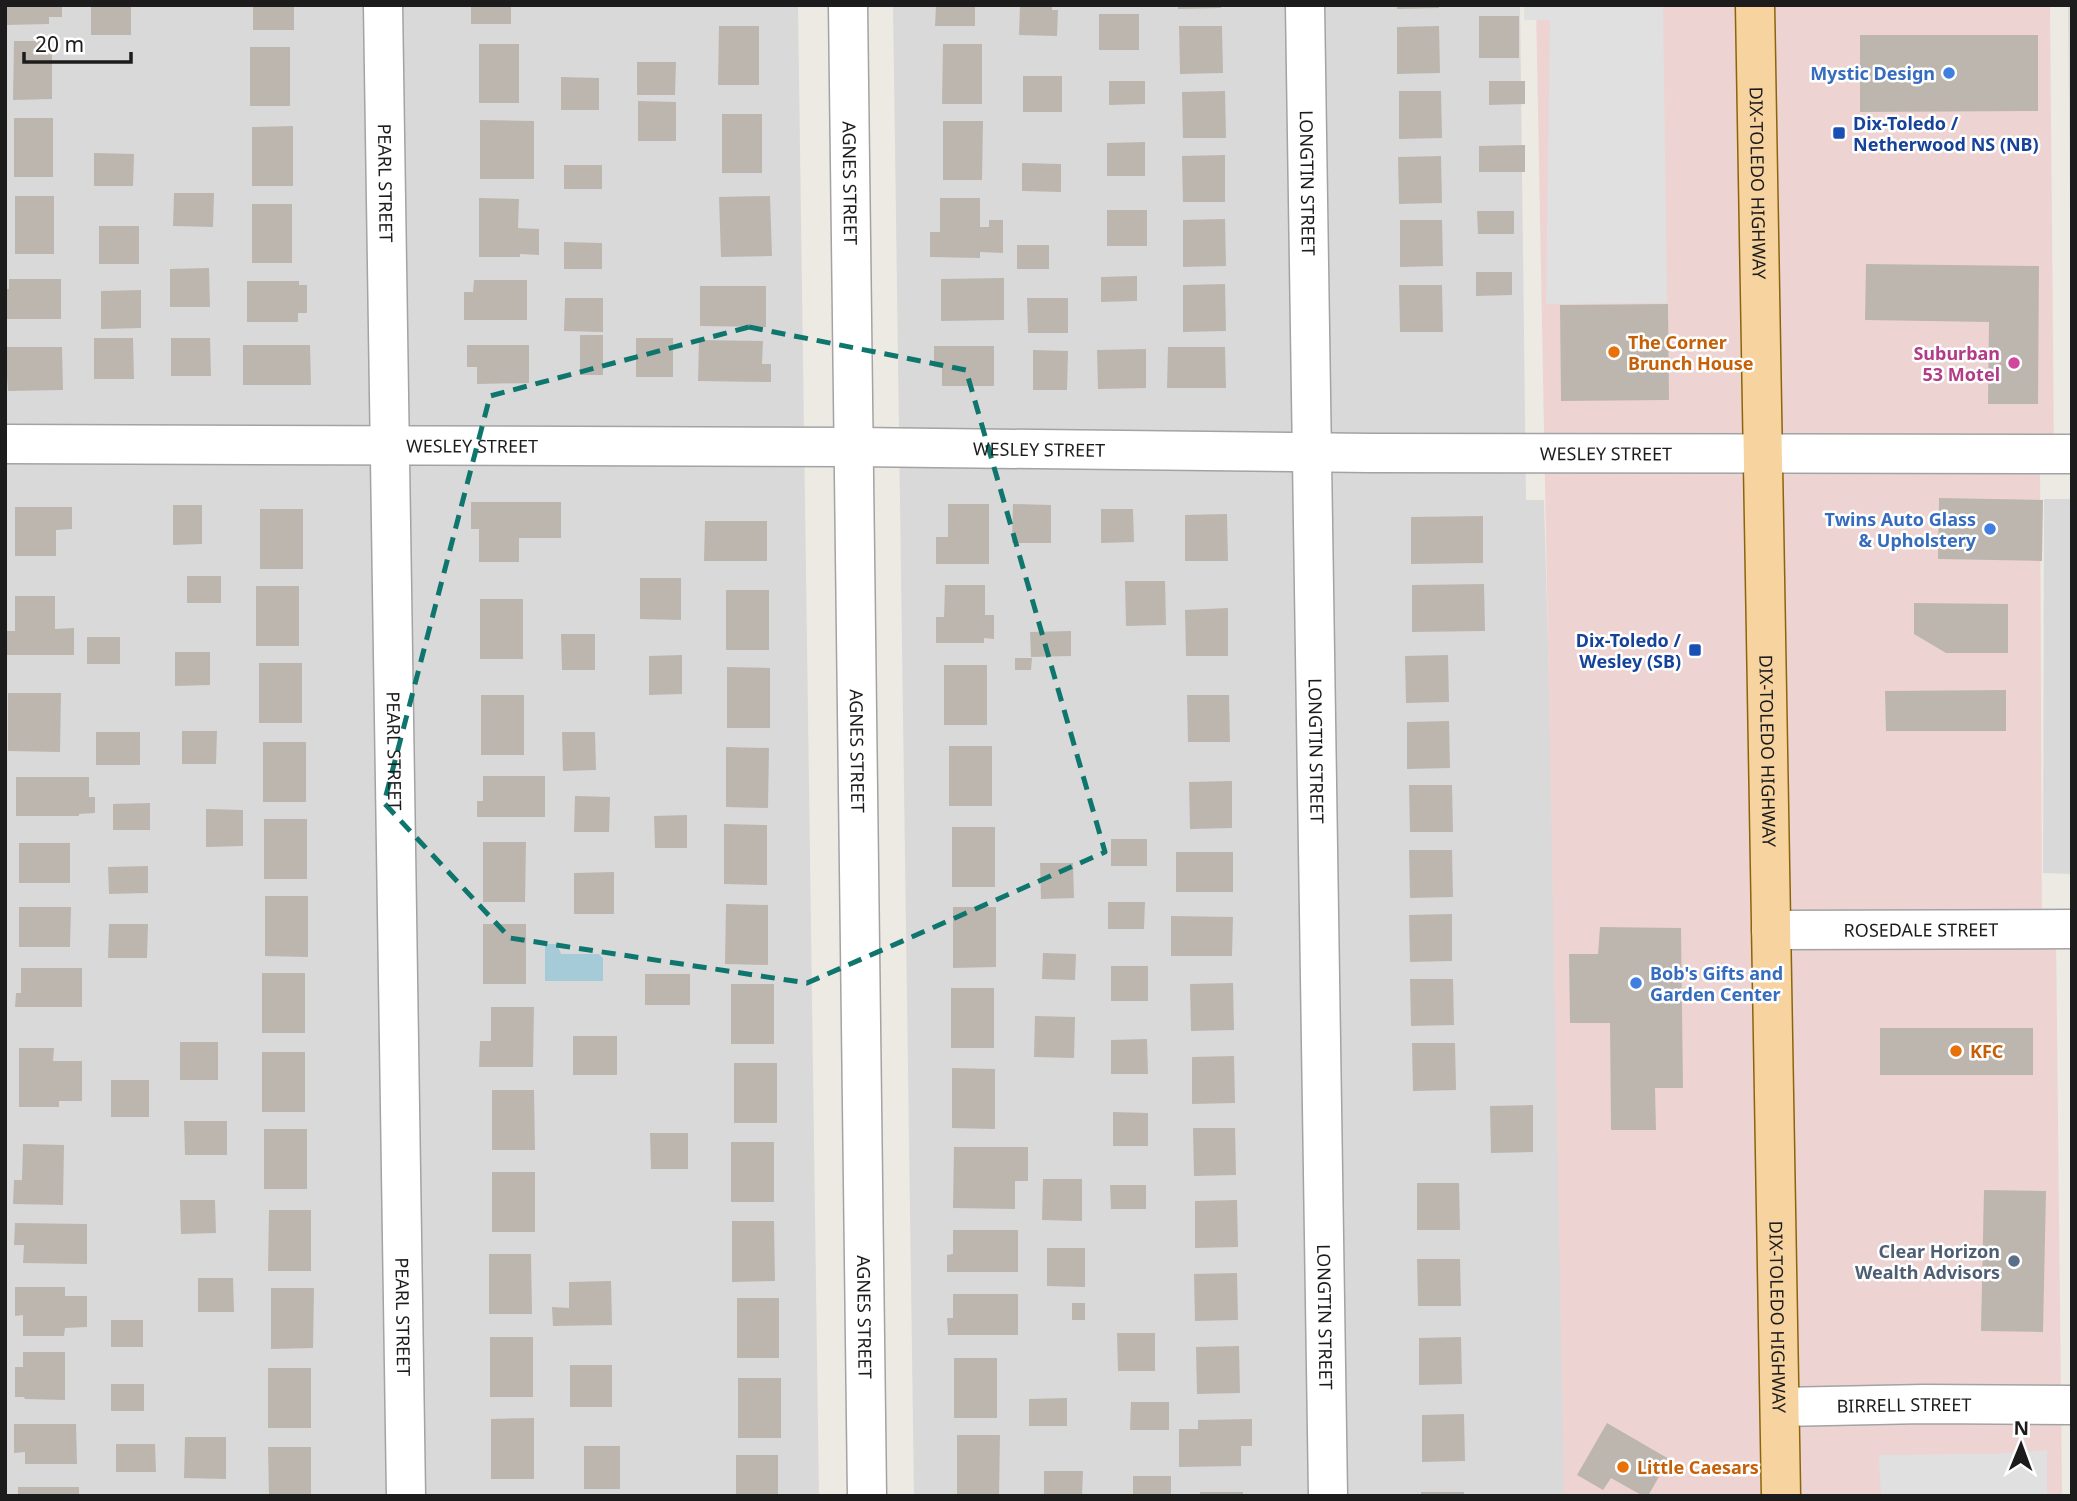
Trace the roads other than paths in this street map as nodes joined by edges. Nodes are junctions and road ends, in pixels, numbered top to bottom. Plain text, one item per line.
1 (383, 5) edge
2 (848, 5) edge
3 (1305, 5) edge
4 (1755, 5) edge
5 (5, 444) edge
6 (389, 446) junction
7 (856, 447) junction
8 (1312, 452) junction
9 (1764, 454) junction
10 (2072, 454) edge
11 (2072, 929) edge
12 (1772, 930) junction
13 (2072, 1405) edge
14 (1780, 1407) junction
15 (406, 1496) edge
16 (867, 1496) edge
17 (1328, 1496) edge
18 (1781, 1496) edge

1 - 6 street, PEARL STREET
2 - 7 street, AGNES STREET
3 - 8 street, LONGTIN STREET
4 - 9 main road, DIX-TOLEDO HIGHWAY
5 - 6 street, WESLEY STREET
6 - 7 street, WESLEY STREET
6 - 15 street, PEARL STREET
7 - 8 street, WESLEY STREET
7 - 16 street, AGNES STREET
8 - 9 street, WESLEY STREET
8 - 17 street, LONGTIN STREET
9 - 10 street, WESLEY STREET
9 - 12 main road, DIX-TOLEDO HIGHWAY
11 - 12 street, ROSEDALE STREET
12 - 14 main road, DIX-TOLEDO HIGHWAY
13 - 14 street, BIRRELL STREET
14 - 18 main road, DIX-TOLEDO HIGHWAY

